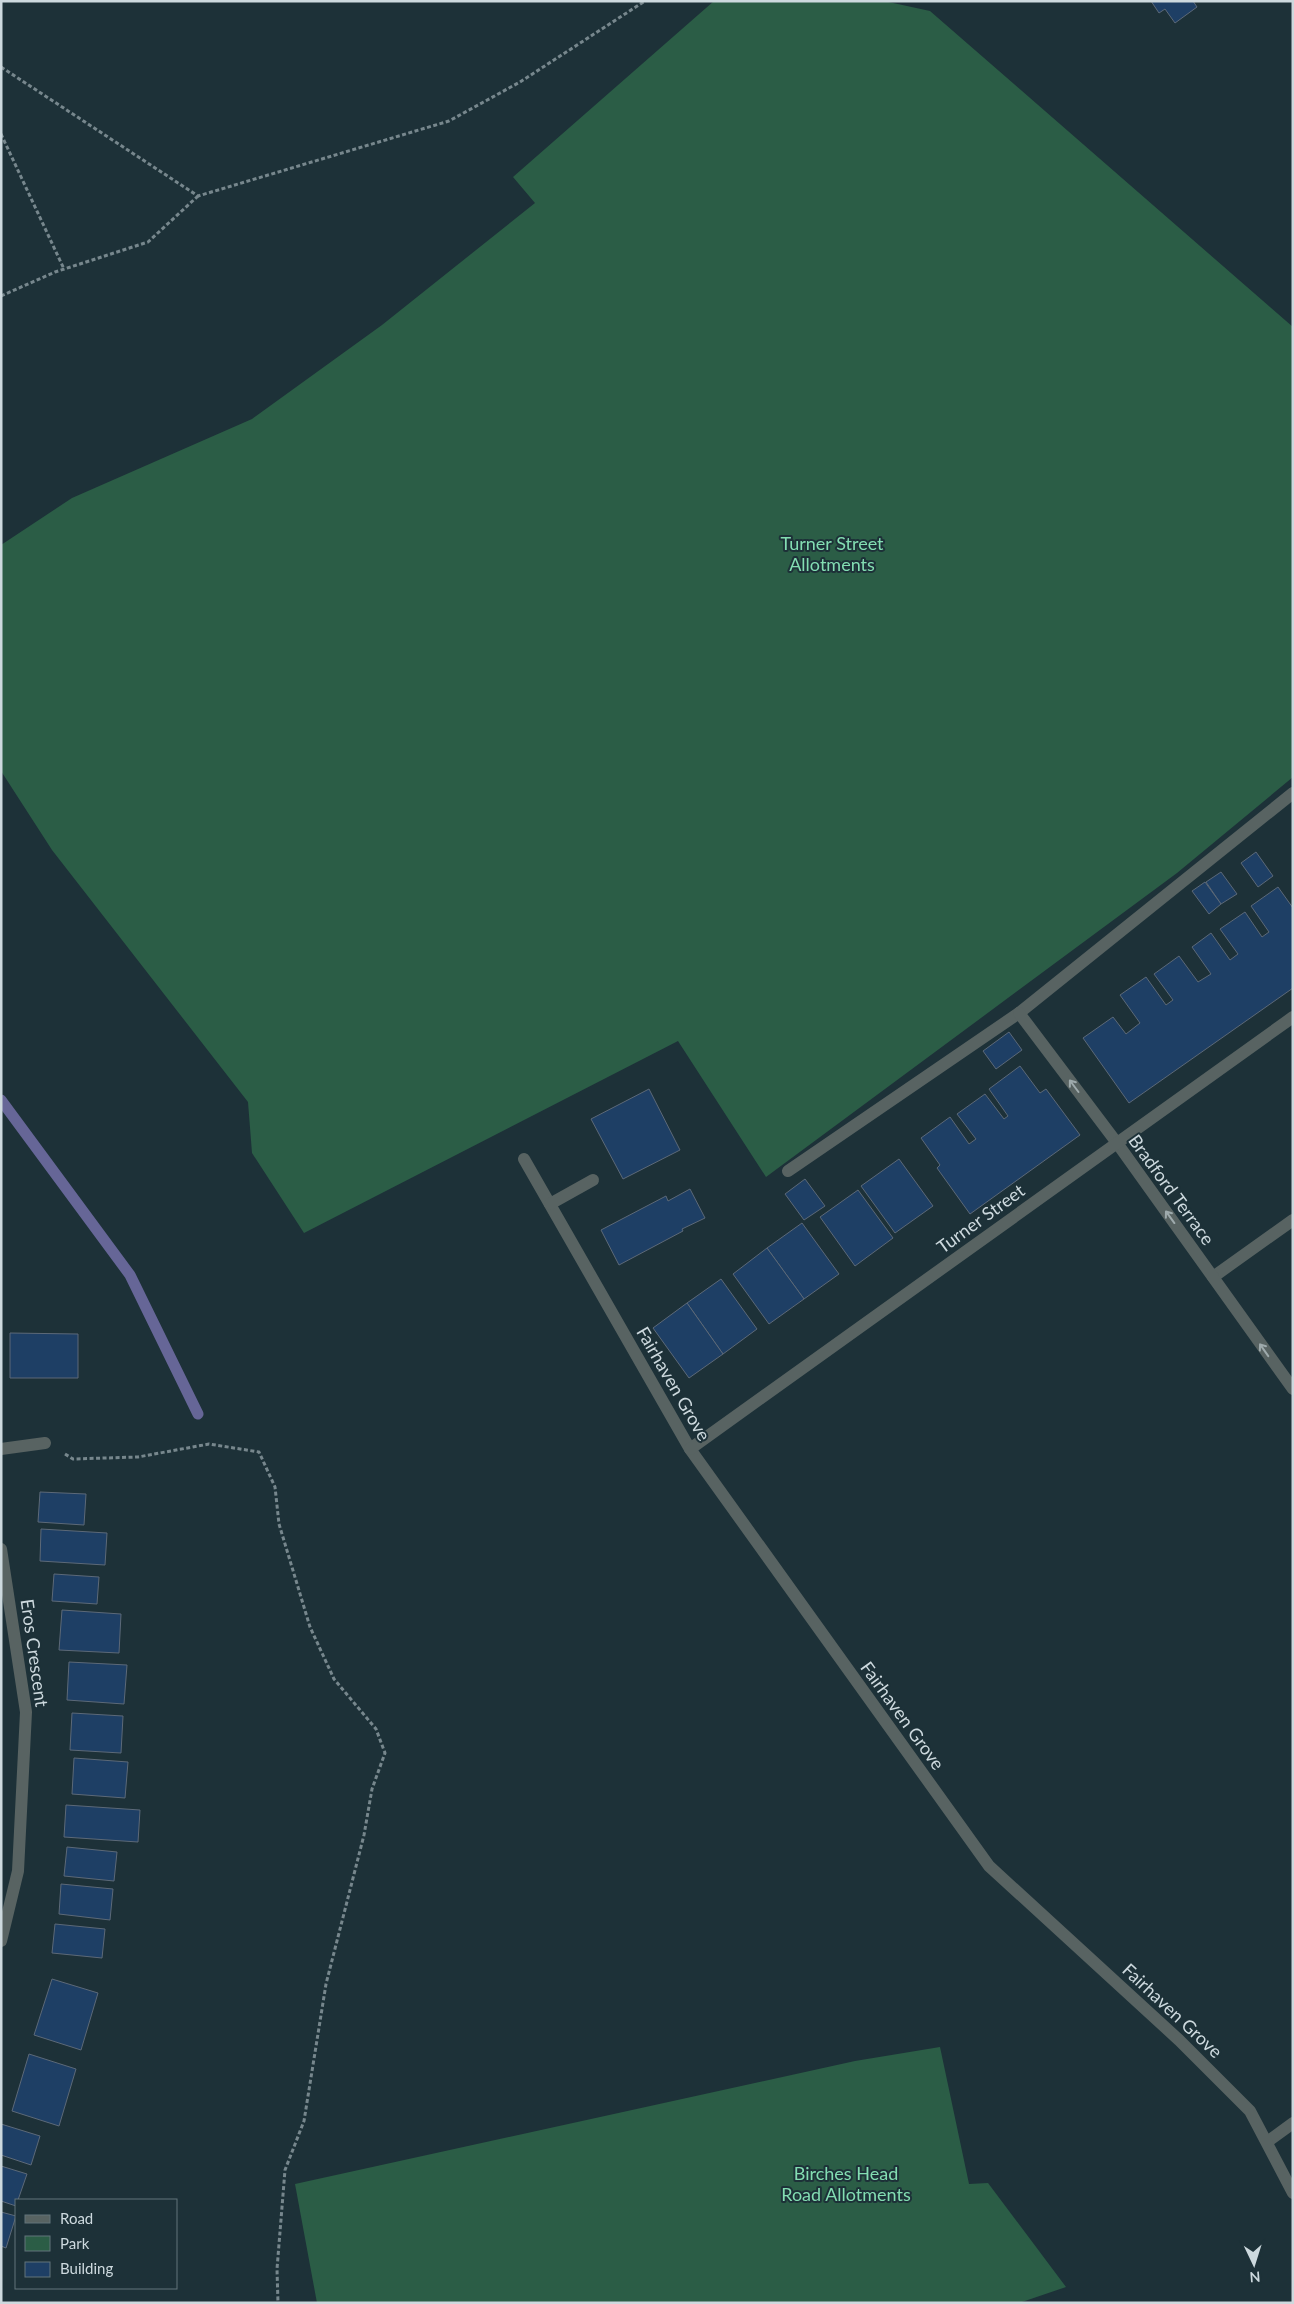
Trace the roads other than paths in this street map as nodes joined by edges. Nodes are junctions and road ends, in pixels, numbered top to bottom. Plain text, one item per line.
1 (1293, 793) edge
2 (1019, 1013) junction
3 (1293, 1017) edge
4 (1116, 1143) junction
5 (524, 1159) dead end
6 (788, 1171) dead end
7 (593, 1180) dead end
8 (550, 1204) junction
9 (1293, 1220) edge
10 (1212, 1277) junction
11 (1293, 1389) edge
12 (45, 1443) road end
13 (1, 1449) edge
14 (690, 1449) junction
15 (1, 1548) edge
16 (1, 1941) edge
17 (1293, 2123) edge
18 (1267, 2142) junction
19 (1293, 2192) edge

1 - 2 street
4 -> 2 street, Bradford Terrace
2 - 6 street
3 - 4 street, Turner Street
10 -> 4 street, Bradford Terrace
4 - 14 street, Turner Street
5 - 8 street, Fairhaven Grove
7 - 8 street
8 - 14 street, Fairhaven Grove
9 - 10 street
11 -> 10 street, Bradford Terrace
12 - 13 street
14 - 18 street, Fairhaven Grove
15 - 16 street, Eros Crescent
17 - 18 street
18 - 19 street, Fairhaven Grove

